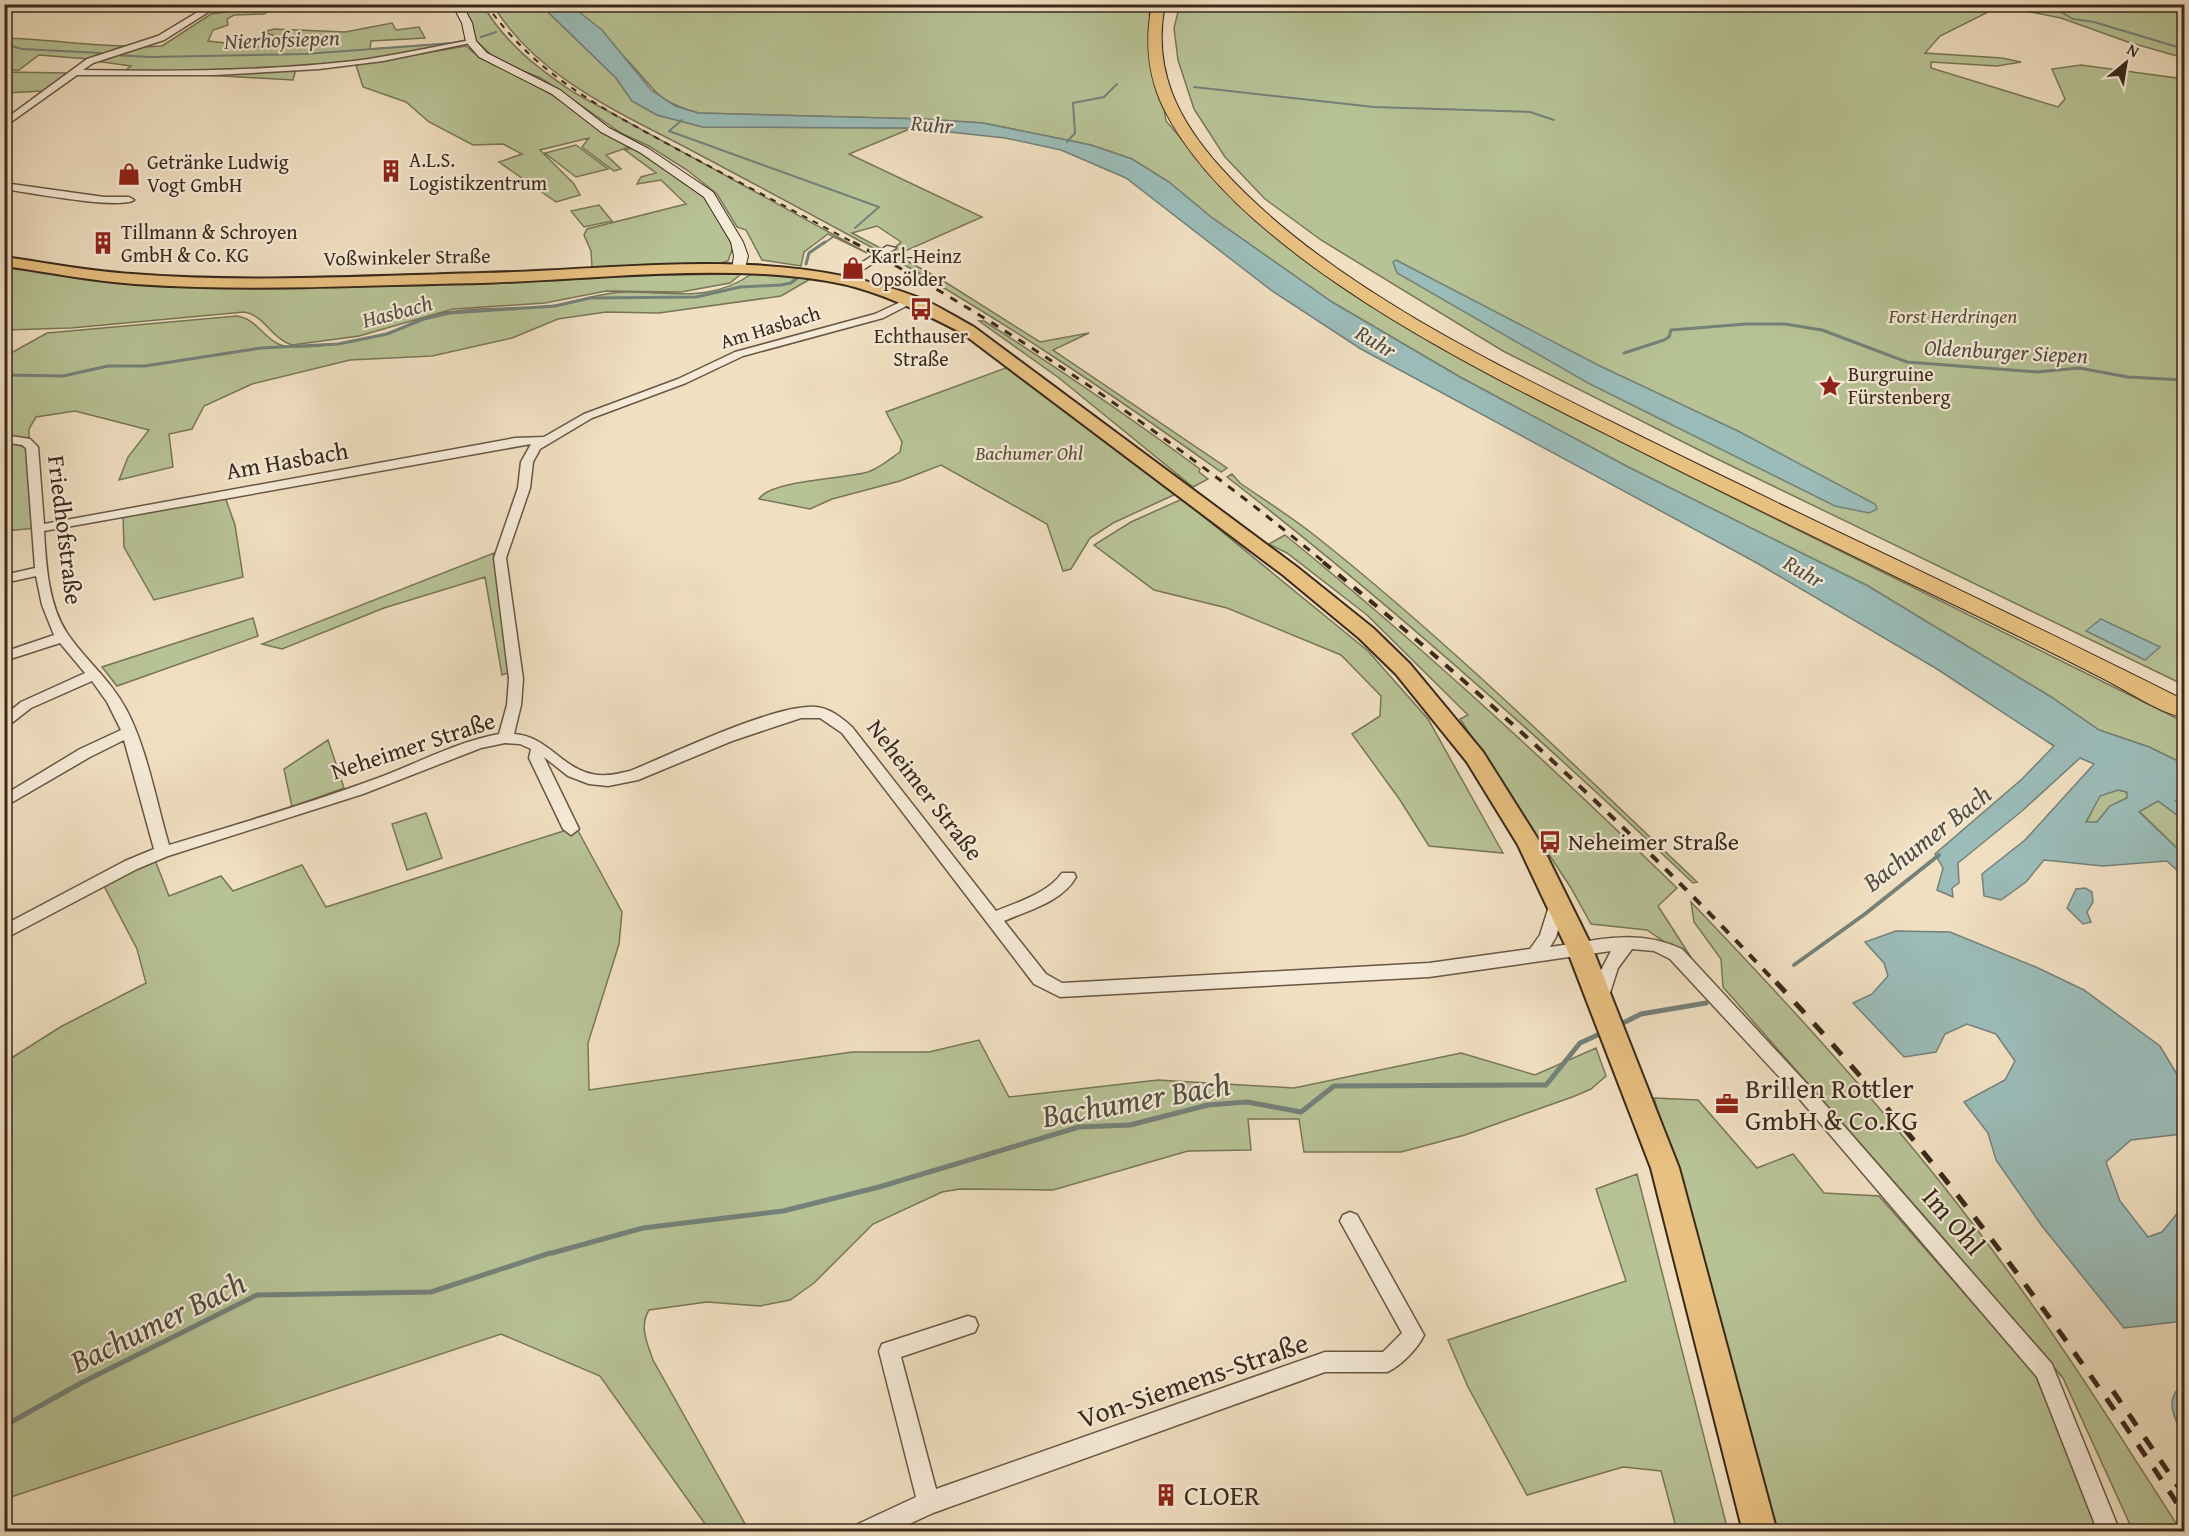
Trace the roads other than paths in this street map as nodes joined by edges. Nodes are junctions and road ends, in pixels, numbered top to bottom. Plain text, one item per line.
1 (218, 4) edge
2 (457, 4) edge
3 (1159, 4) edge
4 (1170, 4) edge
5 (471, 42) junction
6 (75, 72) junction
7 (4, 125) edge
8 (4, 186) edge
9 (129, 200) dead end
10 (891, 248) dead end
11 (4, 261) edge
12 (740, 262) junction
13 (842, 279) junction
14 (913, 300) junction
15 (4, 438) edge
16 (543, 440) junction
17 (40, 528) junction
18 (43, 570) junction
19 (4, 579) edge
20 (62, 637) junction
21 (4, 657) edge
22 (95, 674) junction
23 (2184, 696) edge
24 (2184, 710) edge
25 (4, 723) edge
26 (129, 732) junction
27 (505, 738) junction
28 (539, 748) junction
29 (4, 801) edge
30 (571, 829) dead end
31 (163, 852) junction
32 (1068, 877) dead end
33 (1558, 903) junction
34 (994, 919) junction
35 (4, 933) edge
36 (1628, 942) junction
37 (1579, 947) junction
38 (1536, 954) junction
39 (1702, 982) joint
40 (1600, 999) junction
41 (1350, 1221) dead end
42 (968, 1325) dead end
43 (929, 1503) junction
44 (866, 1532) edge
45 (1760, 1532) edge
46 (2109, 1532) edge

1 - 6 street
2 - 5 main road
3 - 24 highway
4 - 23 highway
5 - 6 street
5 - 12 main road
6 - 7 street
8 - 9 street
10 - 13 street
11 - 12 main road, Voßwinkeler Straße
12 - 13 main road, Voßwinkeler Straße
13 - 14 main road, Voßwinkeler Straße
14 - 16 street, Am Hasbach
14 - 33 main road, Voßwinkeler Straße
15 - 17 street, Friedhofstraße
16 - 17 street, Am Hasbach
16 - 27 street
17 - 18 street, Friedhofstraße
18 - 19 street
18 - 20 street, Friedhofstraße
20 - 21 street
20 - 22 street, Friedhofstraße
22 - 25 street
22 - 26 street, Friedhofstraße
26 - 29 street
26 - 31 street, Friedhofstraße
27 - 28 street, Neheimer Straße
27 - 31 street, Neheimer Straße
28 - 30 street
28 - 34 street, Neheimer Straße
31 - 35 street, Neheimer Straße
32 - 34 street
33 - 37 main road, Voßwinkeler Straße
33 - 38 street
34 - 38 street, Neheimer Straße
36 - 37 street, Neheimer Straße
36 - 39 street, Neheimer Straße
36 - 40 street
37 - 38 street, Neheimer Straße
37 - 40 main road, Voßwinkeler Straße
39 - 46 street, Im Ohl
40 - 45 main road, Voßwinkeler Straße
41 - 43 street, Von-Siemens-Straße
42 - 43 street
43 - 44 street, Von-Siemens-Straße

